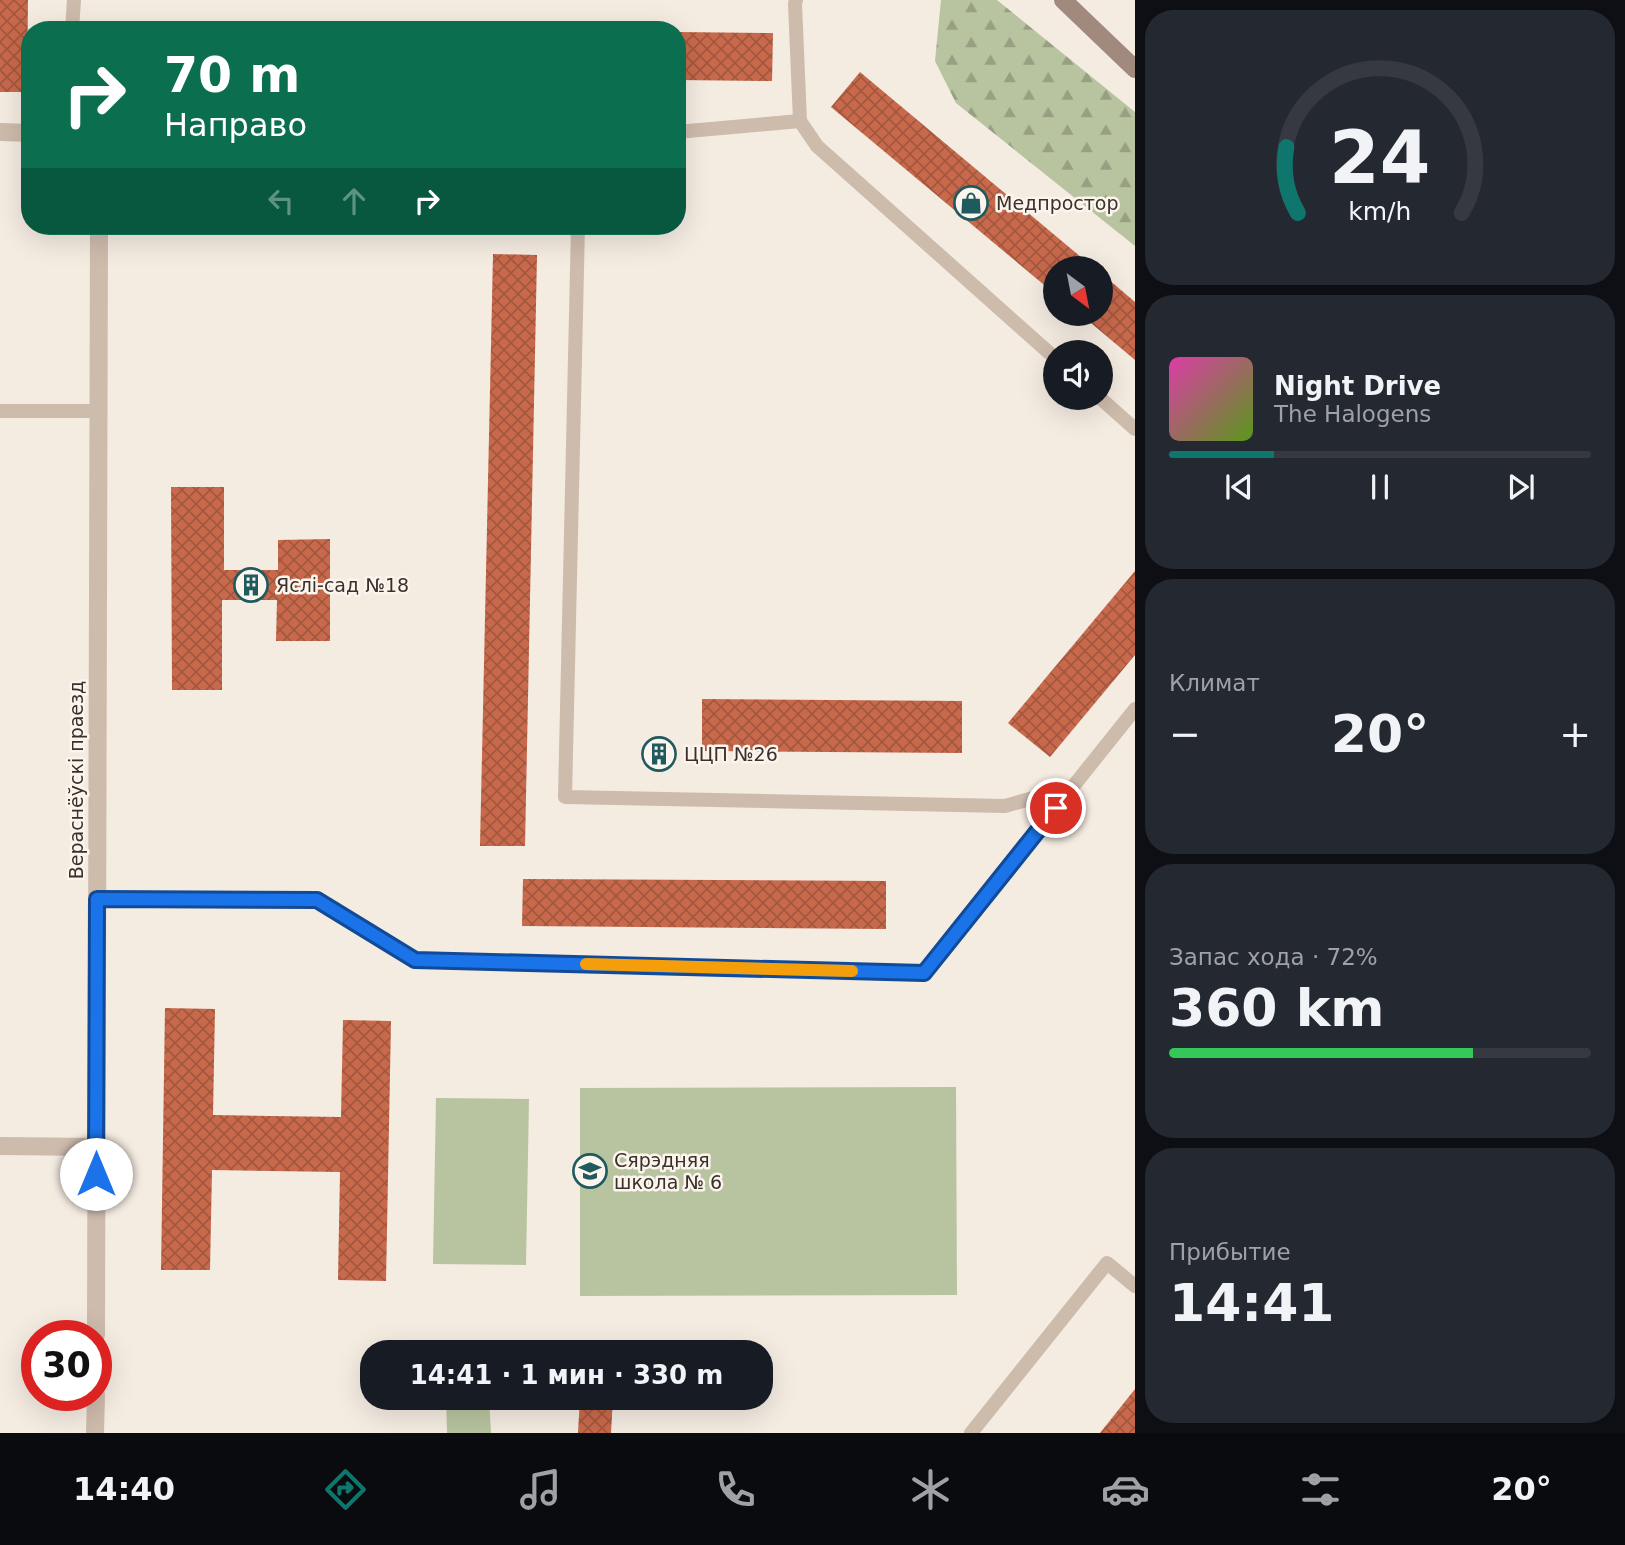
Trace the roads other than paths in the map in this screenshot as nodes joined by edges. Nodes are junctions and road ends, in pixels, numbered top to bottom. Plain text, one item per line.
1 (74, 0) edge
2 (796, 0) edge
3 (1063, 0) edge
4 (73, 21) edge
5 (1135, 69) edge
6 (800, 121) junction
7 (686, 131) edge
8 (0, 132) edge
9 (21, 133) edge
10 (99, 235) edge
11 (579, 235) edge
12 (1043, 347) edge
13 (1113, 409) edge
14 (0, 411) edge
15 (98, 411) junction
16 (1135, 429) edge
17 (1135, 709) edge
18 (1072, 787) junction
19 (97, 899) junction
20 (0, 1146) edge
21 (96, 1147) junction
22 (1135, 1286) edge
23 (96, 1320) edge
24 (96, 1411) edge
25 (95, 1433) edge
26 (971, 1433) edge

1 - 4 lane
2 - 6 lane
3 - 5 main road
6 - 7 lane
6 - 12 lane
8 - 9 street
10 - 15 street, Вераснёўскі праезд
11 - 18 lane
13 - 16 lane
14 - 15 lane
15 - 19 street, Вераснёўскі праезд
17 - 18 lane
18 - 19 lane
19 - 21 street, Вераснёўскі праезд
20 - 21 street
21 - 23 street, Вераснёўскі праезд
22 - 26 lane
24 - 25 street

